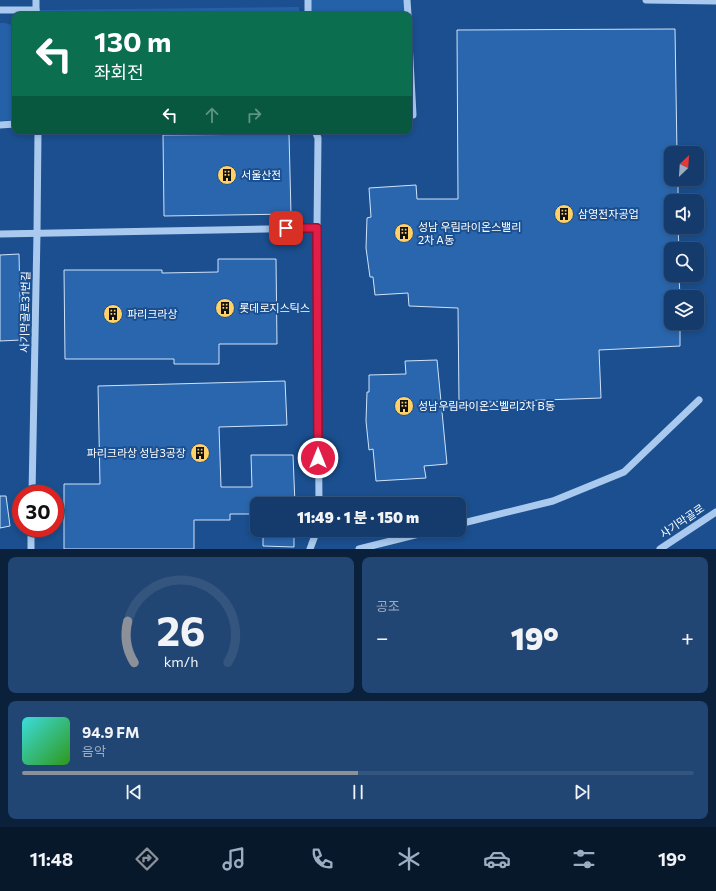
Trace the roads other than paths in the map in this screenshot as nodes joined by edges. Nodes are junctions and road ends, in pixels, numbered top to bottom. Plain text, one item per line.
1 (36, 0) edge
2 (308, 0) edge
3 (407, 0) edge
4 (646, 0) edge
5 (716, 1) edge
6 (0, 10) edge
7 (24, 12) edge
8 (36, 12) edge
9 (308, 12) edge
10 (408, 12) edge
11 (412, 97) edge
12 (412, 115) edge
13 (12, 124) edge
14 (0, 125) edge
15 (38, 134) edge
16 (316, 134) edge
17 (317, 228) junction
18 (37, 233) junction
19 (0, 234) edge
20 (699, 400) dead end
21 (32, 485) edge
22 (319, 497) edge
23 (716, 512) edge
24 (466, 522) edge
25 (31, 537) edge
26 (314, 537) edge
27 (407, 537) edge
28 (31, 549) edge
29 (310, 549) edge
30 (359, 549) edge
31 (660, 549) edge

1 - 8 street
2 - 9 street
3 - 10 street
4 - 5 street
6 - 7 street
11 - 12 street
13 - 14 street
15 - 18 street, 사기막골로31번길
16 - 17 street
17 - 18 street
17 - 22 street
18 - 19 street
18 - 21 street, 사기막골로31번길
20 - 24 street
23 - 31 street, 사기막골로
25 - 28 street
26 - 29 street
27 - 30 street

